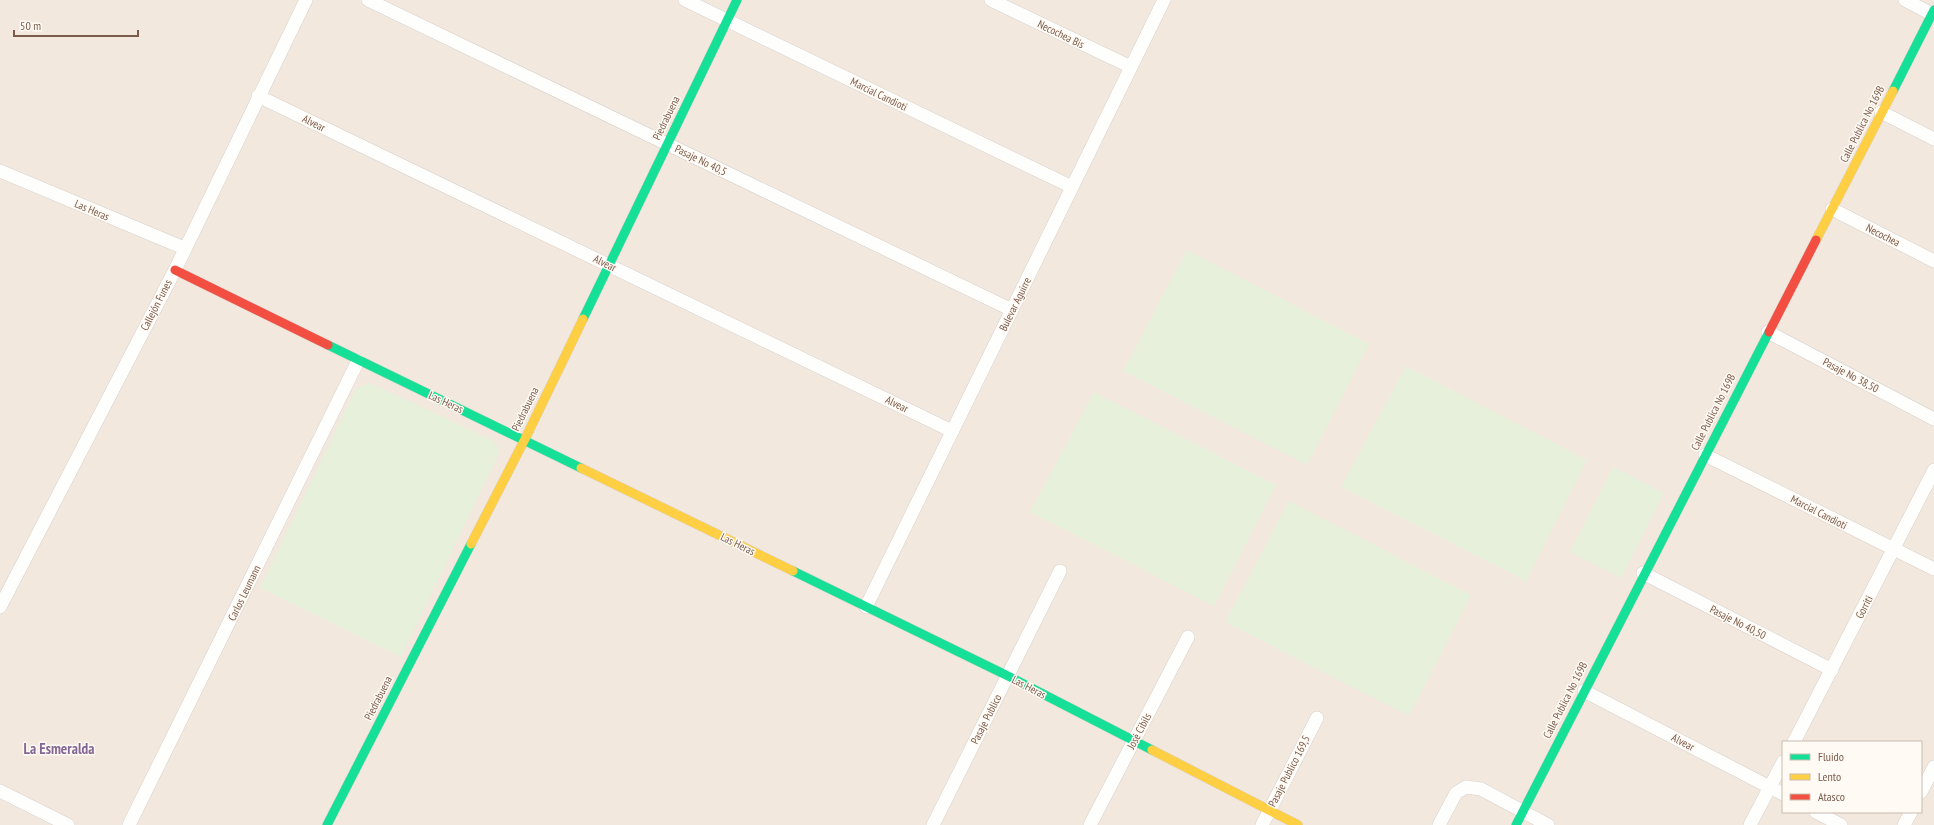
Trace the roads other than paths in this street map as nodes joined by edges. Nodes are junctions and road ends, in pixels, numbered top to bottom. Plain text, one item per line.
1 (306, 0) edge
2 (368, 0) edge
3 (685, 0) edge
4 (737, 0) edge
5 (991, 0) edge
6 (1164, 0) edge
7 (1905, 0) edge
8 (1933, 13) edge
9 (727, 20) junction
10 (1131, 67) junction
11 (258, 96) junction
12 (1881, 112) junction
13 (1934, 139) edge
14 (667, 144) junction
15 (0, 171) edge
16 (1072, 187) junction
17 (1832, 209) junction
18 (184, 248) junction
19 (1934, 261) edge
20 (609, 265) junction
21 (175, 270) junction
22 (1012, 310) junction
23 (1768, 332) junction
24 (358, 361) junction
25 (1934, 419) edge
26 (952, 431) junction
27 (524, 439) junction
28 (1705, 455) junction
29 (1934, 470) edge
30 (1894, 549) junction
31 (1934, 569) edge
32 (1060, 571) dead end
33 (1643, 573) junction
34 (0, 607) edge
35 (866, 607) junction
36 (1188, 637) dead end
37 (1832, 670) junction
38 (1008, 676) junction
39 (1584, 691) junction
40 (1317, 718) dead end
41 (1134, 741) junction
42 (1795, 741) edge
43 (1782, 764) edge
44 (1934, 767) edge
45 (1770, 787) junction
46 (0, 790) edge
47 (1922, 790) edge
48 (1782, 793) edge
49 (1269, 810) junction
50 (1522, 812) junction
51 (1818, 813) edge
52 (1910, 813) edge
53 (68, 825) edge
54 (129, 825) edge
55 (327, 825) edge
56 (933, 825) edge
57 (1090, 825) edge
58 (1262, 825) edge
59 (1298, 825) edge
60 (1439, 825) edge
61 (1516, 825) edge
62 (1548, 825) edge
63 (1750, 825) edge
64 (1841, 825) edge
65 (1904, 825) edge

1 - 11 street, Callejón Funes
2 - 14 street, Pasaje No 40,5
3 - 9 street, Marcial Candioti
4 - 9 street, Piedrabuena
5 - 10 street, Necochea Bis
6 - 10 street, Bulevar Aguirre
7 - 8 street
8 - 12 street, Calle Publica No 169B
9 - 14 street, Piedrabuena
9 - 16 street, Marcial Candioti
10 - 16 street, Bulevar Aguirre
11 - 18 street, Callejón Funes
11 - 20 street, Alvear
12 - 13 street
12 - 17 street, Calle Publica No 169B
14 - 20 street, Piedrabuena
14 - 22 street, Pasaje No 40,5
15 - 18 street, Las Heras
16 - 22 street, Bulevar Aguirre
17 - 19 street, Necochea
17 - 23 street, Calle Publica No 169B
18 - 21 street, Callejón Funes
20 - 26 street, Alvear
20 - 27 street, Piedrabuena
21 - 24 street, Las Heras
21 - 34 street, Callejón Funes
22 - 26 street, Bulevar Aguirre
23 - 25 street, Pasaje No 38,50
23 - 28 street, Calle Publica No 169B
24 - 27 street, Las Heras
24 - 54 street, Carlos Leumann
26 - 35 street, Bulevar Aguirre
27 - 35 street, Las Heras
27 - 55 street, Piedrabuena
28 - 30 street, Marcial Candioti
28 - 33 street, Calle Publica No 169B
29 - 30 street, Gorriti
30 - 31 street, Marcial Candioti
30 - 37 street, Gorriti
32 - 38 street, Pasaje Publico
33 - 37 street, Pasaje No 40,50
33 - 39 street, Calle Publica No 169B
35 - 38 street, Las Heras
36 - 41 street, José Cibils
37 - 42 street, Gorriti
38 - 41 street, Las Heras
38 - 56 street, Pasaje Publico
39 - 45 street, Alvear
39 - 50 street, Calle Publica No 169B
40 - 49 street, Pasaje Publico 169,5
41 - 49 street, Las Heras
41 - 57 street, José Cibils
43 - 45 street
44 - 47 street
45 - 48 street, Alvear
45 - 63 street
46 - 53 street
49 - 58 street, Pasaje Publico 169,5
49 - 59 street, Las Heras
50 - 60 street
50 - 61 street, Calle Publica No 169B
50 - 62 street
51 - 64 street
52 - 65 street

